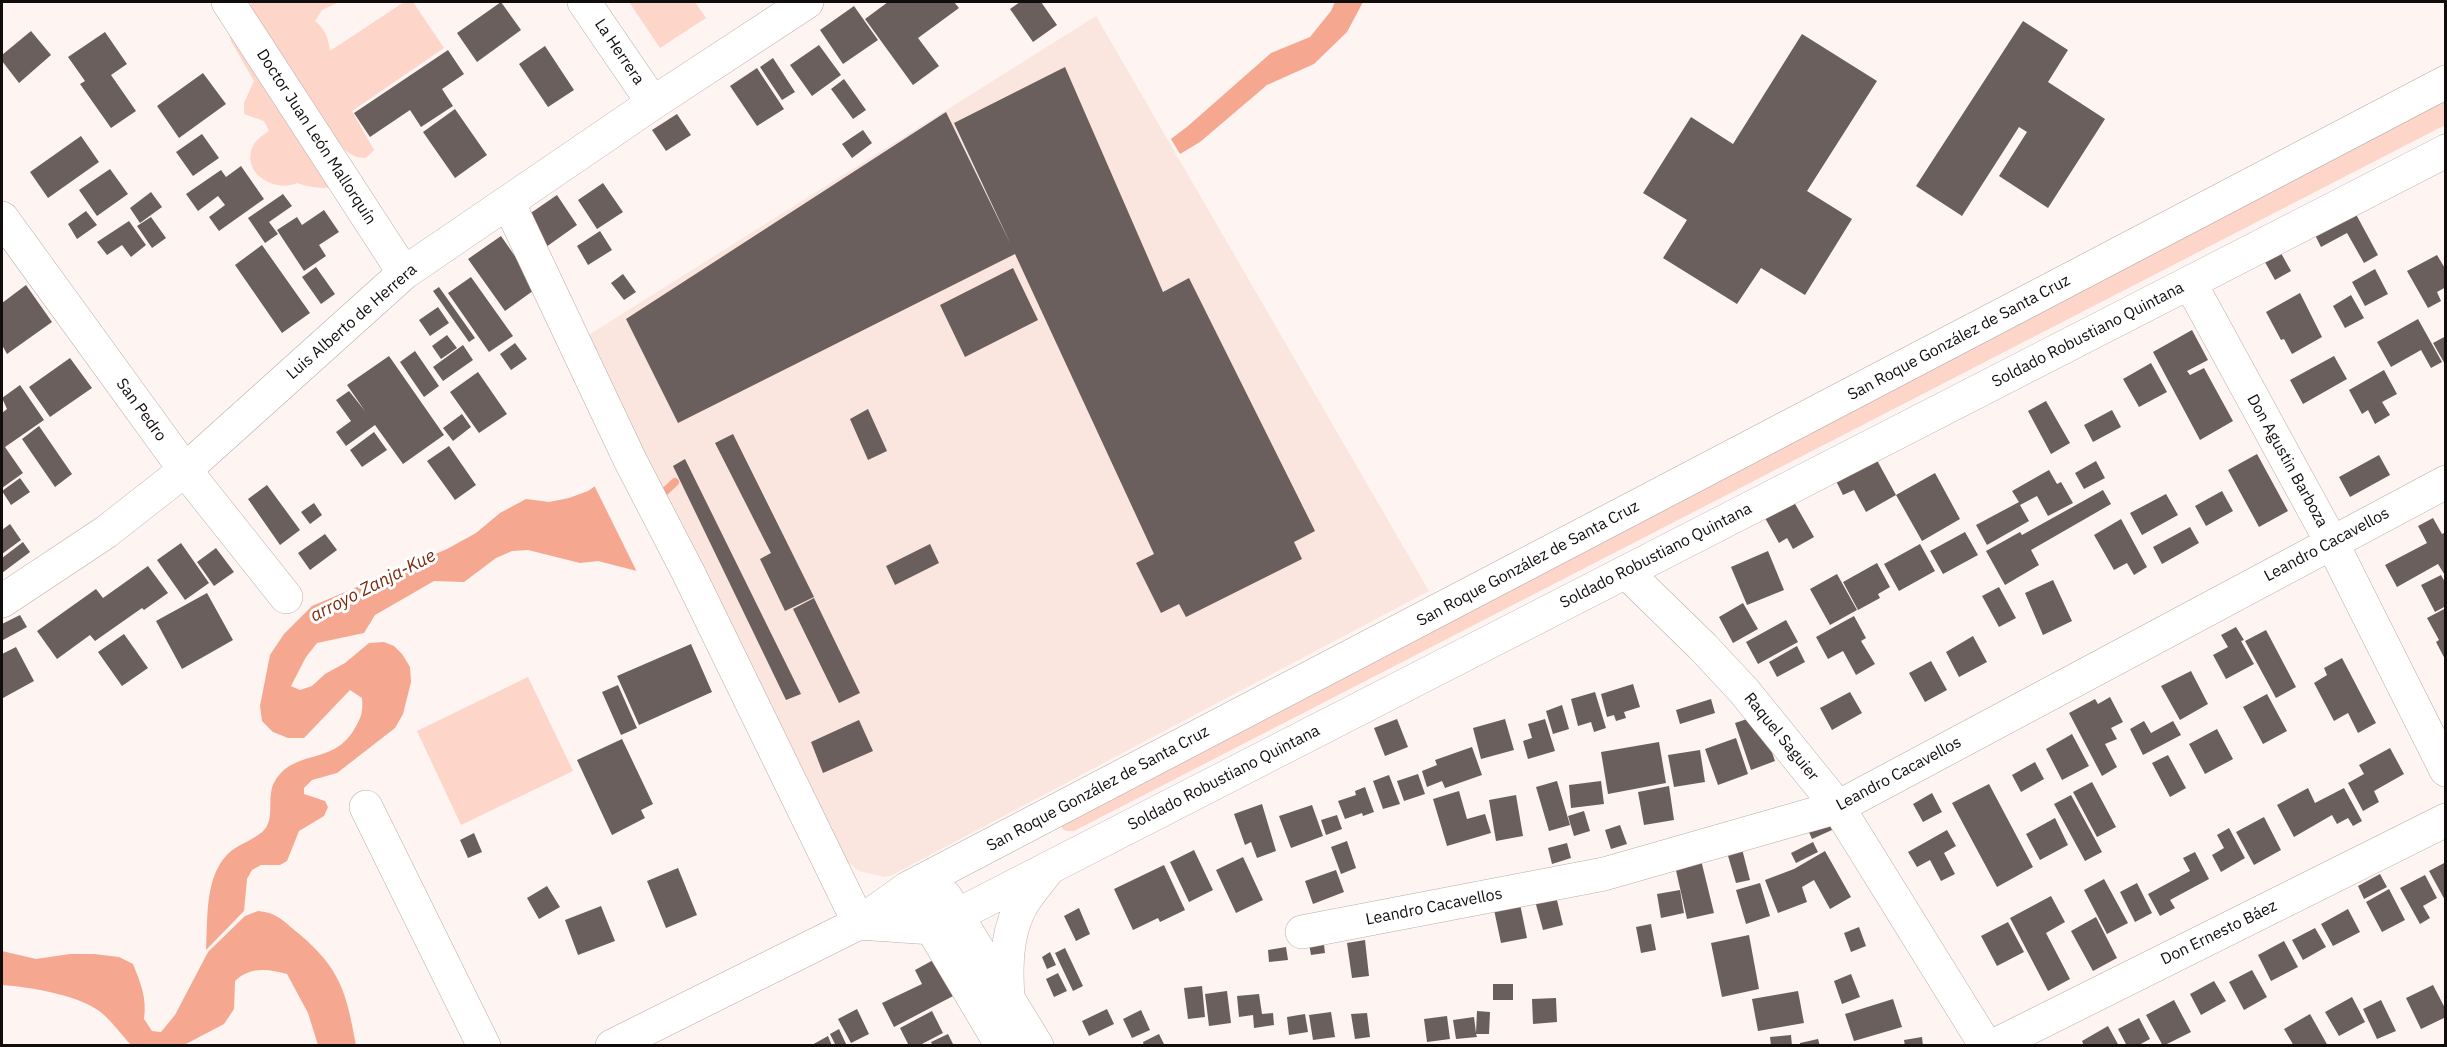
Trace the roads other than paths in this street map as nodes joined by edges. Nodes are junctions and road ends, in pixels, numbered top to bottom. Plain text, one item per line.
1 (228, 2) edge
2 (585, 2) edge
3 (807, 2) edge
4 (2445, 82) edge
5 (653, 103) junction
6 (2445, 151) edge
7 (508, 202) junction
8 (4, 227) edge
9 (404, 273) junction
10 (2190, 283) junction
11 (185, 470) junction
12 (2445, 482) edge
13 (2332, 543) junction
14 (1626, 572) junction
15 (286, 597) dead end
16 (2, 600) edge
17 (2445, 770) edge
18 (366, 807) dead end
19 (1838, 807) junction
20 (2445, 820) edge
21 (1049, 868) junction
22 (920, 882) junction
23 (944, 922) junction
24 (858, 923) junction
25 (1302, 932) dead end
26 (1008, 998) junction
27 (484, 1046) edge
28 (612, 1046) edge
29 (1002, 1046) edge
30 (1036, 1046) edge
31 (1986, 1046) edge
32 (1993, 1046) edge

1 - 9 street, Doctor Juan León Mallorquín
2 - 5 street, La Herrera
3 - 5 street, Luis Alberto de Herrera
4 - 22 street, San Roque González de Santa Cruz
5 - 7 street, Luis Alberto de Herrera
6 - 10 street, Soldado Robustiano Quintana
7 - 9 street, Luis Alberto de Herrera
7 - 24 street
8 - 11 street, San Pedro
9 - 11 street, Luis Alberto de Herrera
10 - 13 street, Don Agustin Barboza
10 - 14 street, Soldado Robustiano Quintana
11 - 15 street, San Pedro
11 - 16 street, Luis Alberto de Herrera
12 - 13 street, Leandro Cacavellos
13 - 17 street, Don Agustin Barboza
13 - 19 street, Leandro Cacavellos
14 - 19 street, Raquel Saguier
14 - 21 street, Soldado Robustiano Quintana
18 - 27 street
19 - 25 street, Leandro Cacavellos
19 - 31 street, Raquel Saguier
20 - 32 street, Don Ernesto Báez
21 - 23 street, Soldado Robustiano Quintana
21 - 26 street
22 - 23 street
22 - 24 street, San Roque González de Santa Cruz
23 - 24 street
23 - 26 street
23 - 29 street
24 - 28 street, San Roque González de Santa Cruz
26 - 30 street

